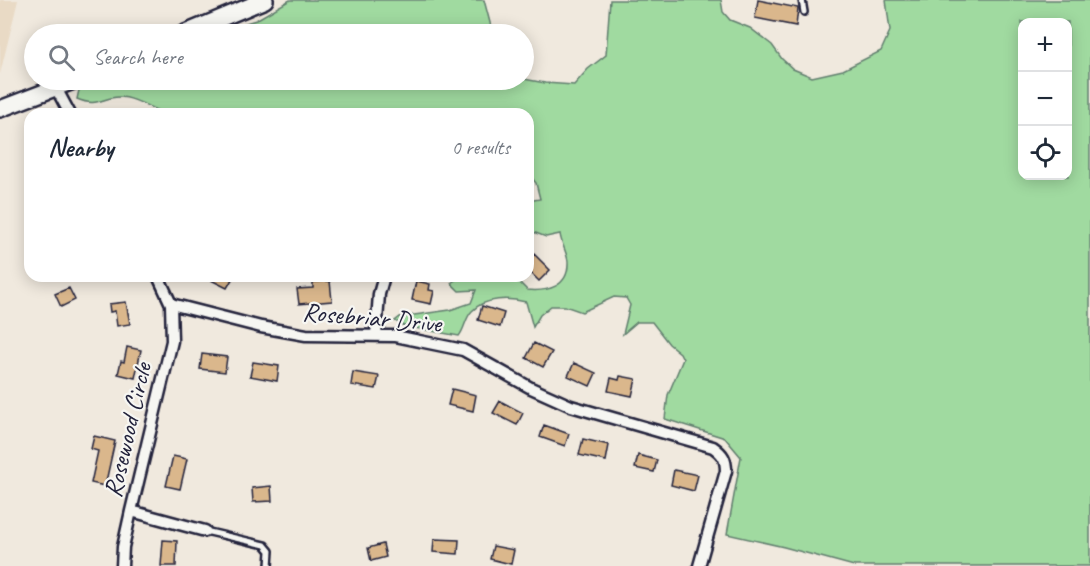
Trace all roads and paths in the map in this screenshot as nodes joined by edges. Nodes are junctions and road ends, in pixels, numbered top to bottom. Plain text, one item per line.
1 (265, 0) edge
2 (802, 0) edge
3 (804, 12) dead end
4 (207, 24) edge
5 (51, 90) edge
6 (57, 90) edge
7 (66, 108) edge
8 (0, 109) edge
9 (161, 282) edge
10 (382, 282) edge
11 (171, 304) junction
12 (376, 335) junction
13 (131, 511) junction
14 (205, 531) joint
15 (122, 566) edge
16 (268, 566) edge
17 (699, 566) edge

1 - 4 street
2 - 3 lane
5 - 8 street
6 - 7 street
9 - 11 street
10 - 12 street
11 - 12 street, Rosebriar Drive
11 - 13 street, Rosewood Circle
12 - 17 street, Rosebriar Drive
13 - 14 street
13 - 15 street, Rosewood Circle
14 - 16 lane

